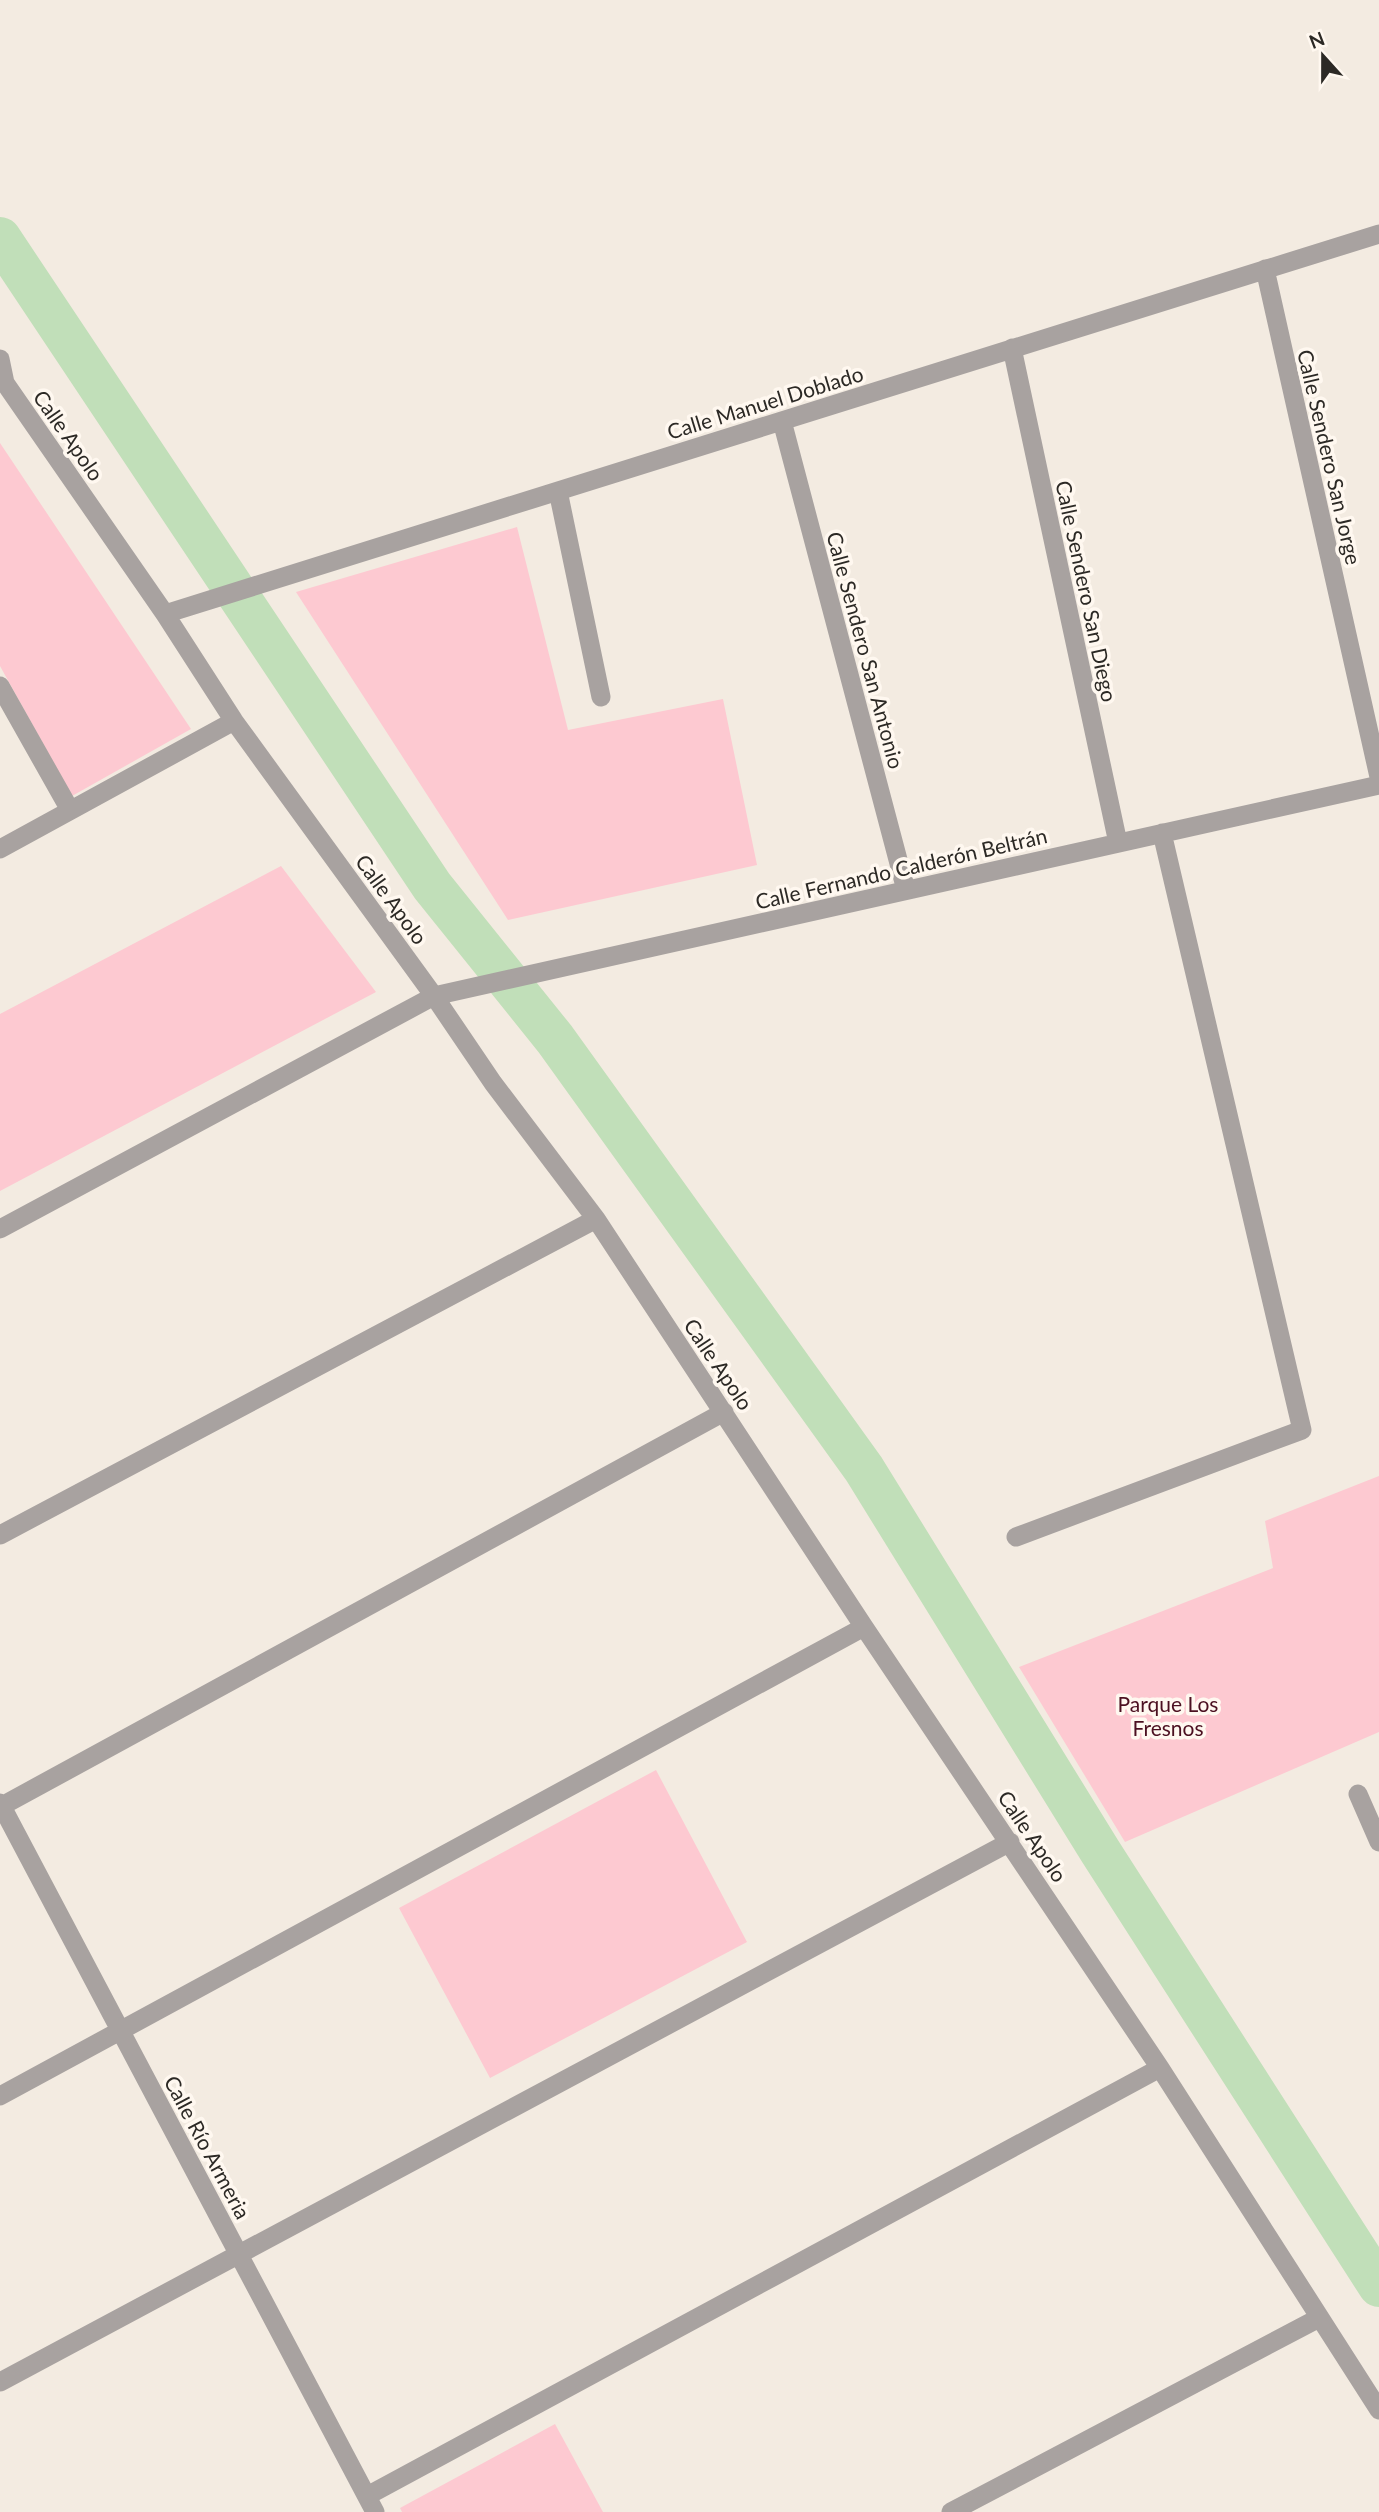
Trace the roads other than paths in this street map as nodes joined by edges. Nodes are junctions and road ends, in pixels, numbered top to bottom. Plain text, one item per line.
1 (1379, 234) edge
2 (1265, 269) junction
3 (1012, 348) junction
4 (0, 359) edge
5 (782, 421) junction
6 (558, 491) junction
7 (165, 614) junction
8 (0, 686) edge
9 (601, 697) dead end
10 (234, 721) junction
11 (1379, 777) edge
12 (1379, 785) edge
13 (70, 810) junction
14 (1162, 833) junction
15 (1118, 843) junction
16 (0, 849) edge
17 (906, 890) junction
18 (434, 996) junction
19 (596, 1219) junction
20 (0, 1229) edge
21 (724, 1412) junction
22 (0, 1535) edge
23 (1016, 1537) dead end
24 (864, 1627) junction
25 (1358, 1794) dead end
26 (1, 1806) edge
27 (1010, 1842) junction
28 (1379, 1842) edge
29 (121, 2030) junction
30 (1160, 2068) junction
31 (0, 2096) edge
32 (239, 2254) junction
33 (1320, 2318) junction
34 (0, 2382) edge
35 (1379, 2410) edge
36 (371, 2504) edge
37 (951, 2512) edge

1 - 2 street, Calle Manuel Doblado
2 - 3 street, Calle Manuel Doblado
2 - 11 street, Calle Sendero San Jorge
3 - 5 street, Calle Manuel Doblado
3 - 15 street, Calle Sendero San Diego
4 - 7 street, Calle Apolo
5 - 6 street, Calle Manuel Doblado
5 - 17 street, Calle Sendero San Antonio
6 - 7 street, Calle Manuel Doblado
6 - 9 street
7 - 10 street, Calle Apolo
8 - 13 street
10 - 13 street
10 - 18 street, Calle Apolo
12 - 14 street, Calle Fernando Calderón Beltrán
13 - 16 street
14 - 15 street, Calle Fernando Calderón Beltrán
14 - 23 street
15 - 17 street, Calle Fernando Calderón Beltrán
17 - 18 street, Calle Fernando Calderón Beltrán
18 - 19 street, Calle Apolo
18 - 20 street, Calle Fernando Calderón Beltrán
19 - 21 street, Calle Apolo
19 - 22 street
21 - 24 street, Calle Apolo
21 - 26 street
24 - 27 street, Calle Apolo
24 - 29 street
25 - 28 street
26 - 29 street, Calle Río Armeria
27 - 30 street, Calle Apolo
27 - 32 street
29 - 31 street
29 - 32 street, Calle Río Armeria
30 - 33 street, Calle Apolo
30 - 36 street
32 - 34 street
32 - 36 street, Calle Río Armeria
33 - 35 street, Calle Apolo
33 - 37 street

